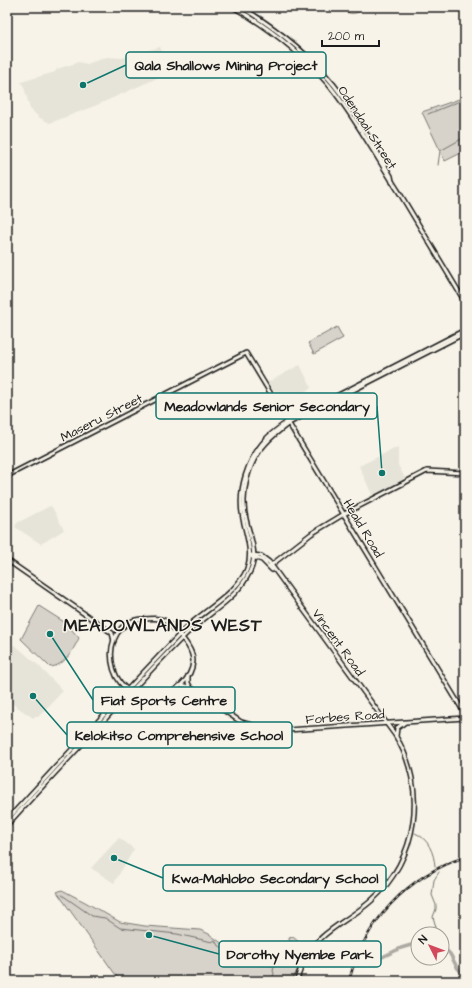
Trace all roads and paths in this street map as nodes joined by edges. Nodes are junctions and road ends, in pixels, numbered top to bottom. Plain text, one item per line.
1 (233, 7) edge
2 (241, 7) edge
3 (392, 182) junction
4 (465, 302) edge
5 (465, 330) edge
6 (465, 333) edge
7 (246, 353) joint
8 (288, 422) junction
9 (465, 473) edge
10 (7, 476) edge
11 (344, 514) junction
12 (254, 547) junction
13 (252, 556) junction
14 (261, 558) junction
15 (7, 560) edge
16 (252, 564) junction
17 (270, 566) junction
18 (173, 628) junction
19 (186, 628) junction
20 (121, 630) junction
21 (112, 633) junction
22 (187, 633) junction
23 (181, 636) junction
24 (114, 641) junction
25 (186, 643) junction
26 (188, 676) junction
27 (179, 686) junction
28 (191, 688) junction
29 (129, 691) junction
30 (465, 714) edge
31 (465, 718) edge
32 (408, 722) junction
33 (385, 723) junction
34 (397, 739) junction
35 (404, 752) junction
36 (7, 820) edge
37 (7, 825) edge
38 (297, 980) edge

1 - 3 street, Odendaal Street
2 - 3 street, Odendaal Street
3 - 4 street, Odendaal Street
5 - 8 street
6 - 8 street
7 - 8 street, Heald Road
7 - 10 street, Maseru Street
8 - 11 street, Heald Road
8 - 12 street
8 - 13 street
9 - 11 street
11 - 17 street
11 - 30 street, Heald Road
12 - 13 street
12 - 14 street, Vincent Road
13 - 14 street
13 - 16 street
13 - 19 street
14 - 16 street
14 - 17 street, Vincent Road
15 - 21 street
16 - 22 street
17 - 33 street, Vincent Road
18 - 19 street
18 - 20 street
18 - 23 street
19 - 23 street
20 - 21 street
20 - 24 street
21 - 24 street
22 - 23 street
22 - 25 street
23 - 25 street
23 - 29 street
24 - 29 street
25 - 26 street
26 - 27 street
26 - 28 street
27 - 28 street, Forbes Road
27 - 29 street
28 - 33 street, Forbes Road
29 - 36 street
29 - 37 street
31 - 32 street, Forbes Road
32 - 33 street, Forbes Road
32 - 34 street
33 - 34 street, Vincent Road
33 - 35 street, Vincent Road
34 - 35 street, Vincent Road
35 - 38 street, Vincent Road

